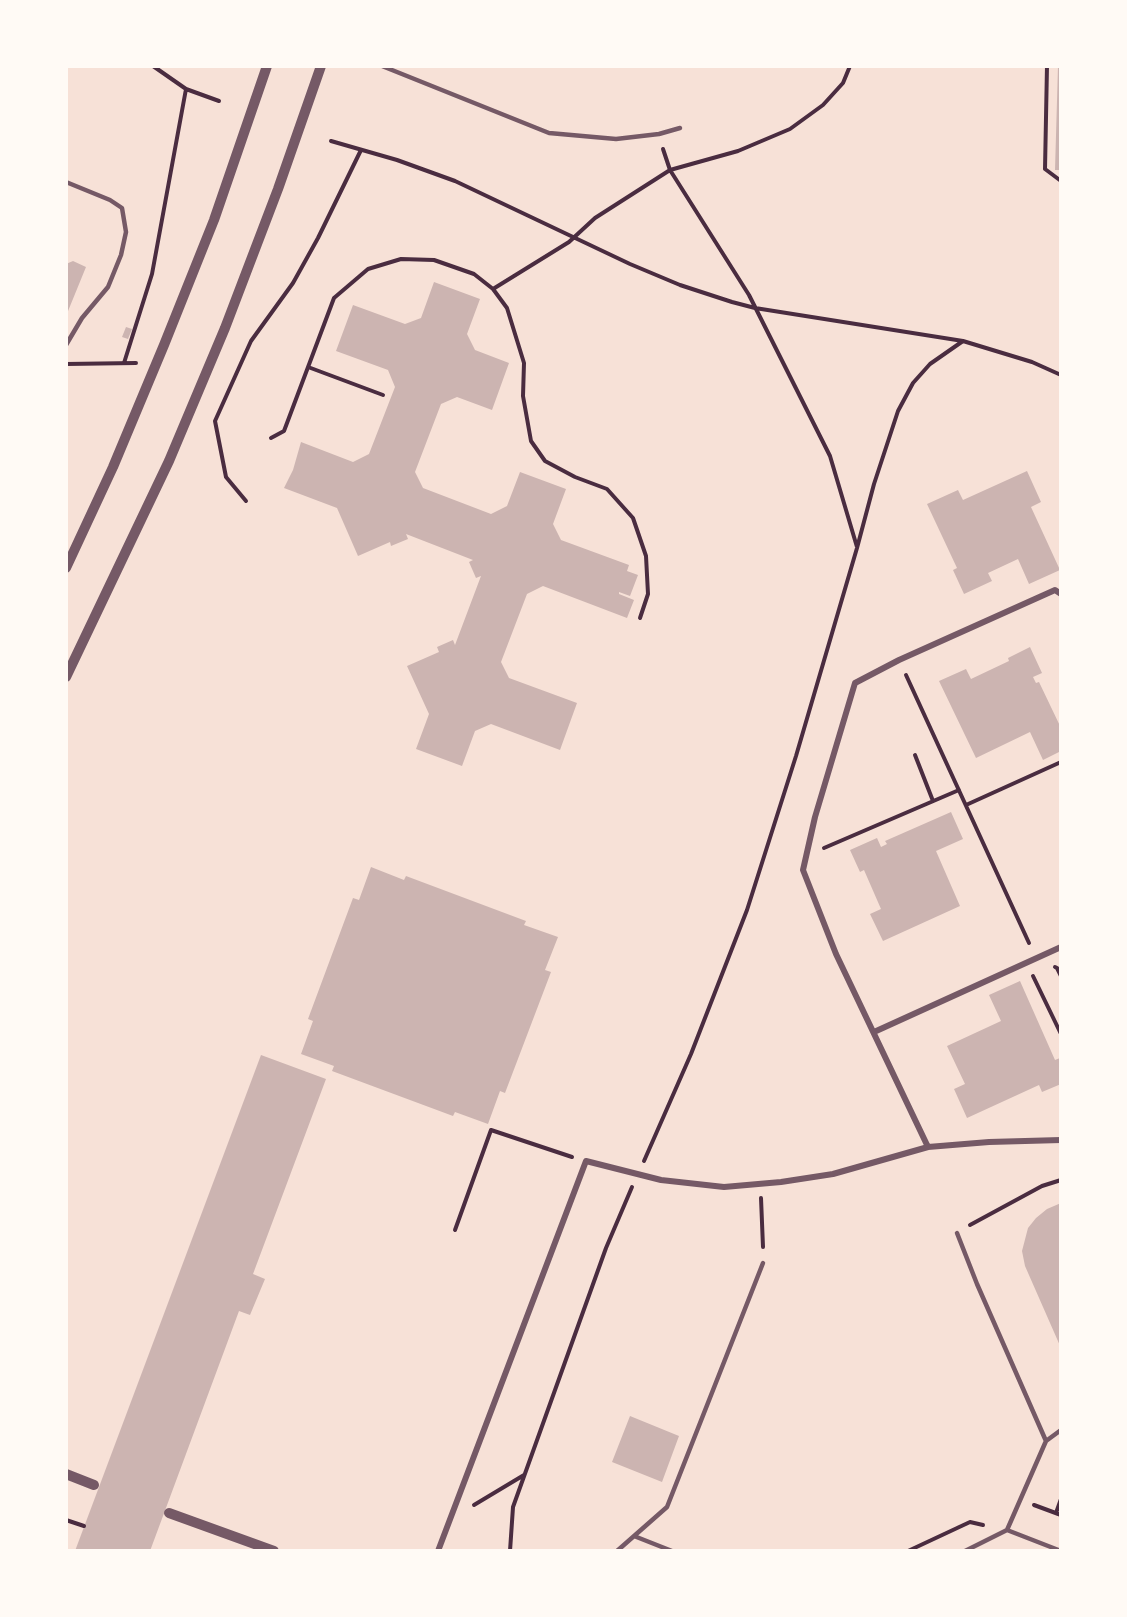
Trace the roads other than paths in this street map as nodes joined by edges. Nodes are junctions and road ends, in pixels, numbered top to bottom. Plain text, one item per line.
1 (267, 66) edge
2 (321, 66) edge
3 (381, 66) edge
4 (680, 128) dead end
5 (66, 182) edge
6 (66, 345) edge
7 (66, 568) edge
8 (1061, 594) edge
9 (66, 677) edge
10 (1061, 947) edge
11 (874, 1032) junction
12 (1061, 1140) edge
13 (928, 1147) junction
14 (957, 1233) road end
15 (763, 1263) road end
16 (1061, 1430) edge
17 (1046, 1441) junction
18 (66, 1474) edge
19 (94, 1485) dead end
20 (169, 1513) dead end
21 (1007, 1530) junction
22 (634, 1536) junction
23 (274, 1551) edge
24 (438, 1551) edge
25 (617, 1551) edge
26 (672, 1551) edge
27 (965, 1551) edge
28 (1061, 1551) edge

1 - 7 street
2 - 9 street
3 - 4 lane
5 - 6 lane
8 - 11 street
10 - 11 street
11 - 13 street
12 - 13 street
13 - 24 street
14 - 17 lane
15 - 22 lane
16 - 17 lane
17 - 21 lane
18 - 19 street
20 - 23 street
21 - 27 lane
21 - 28 lane
22 - 25 lane
22 - 26 lane

